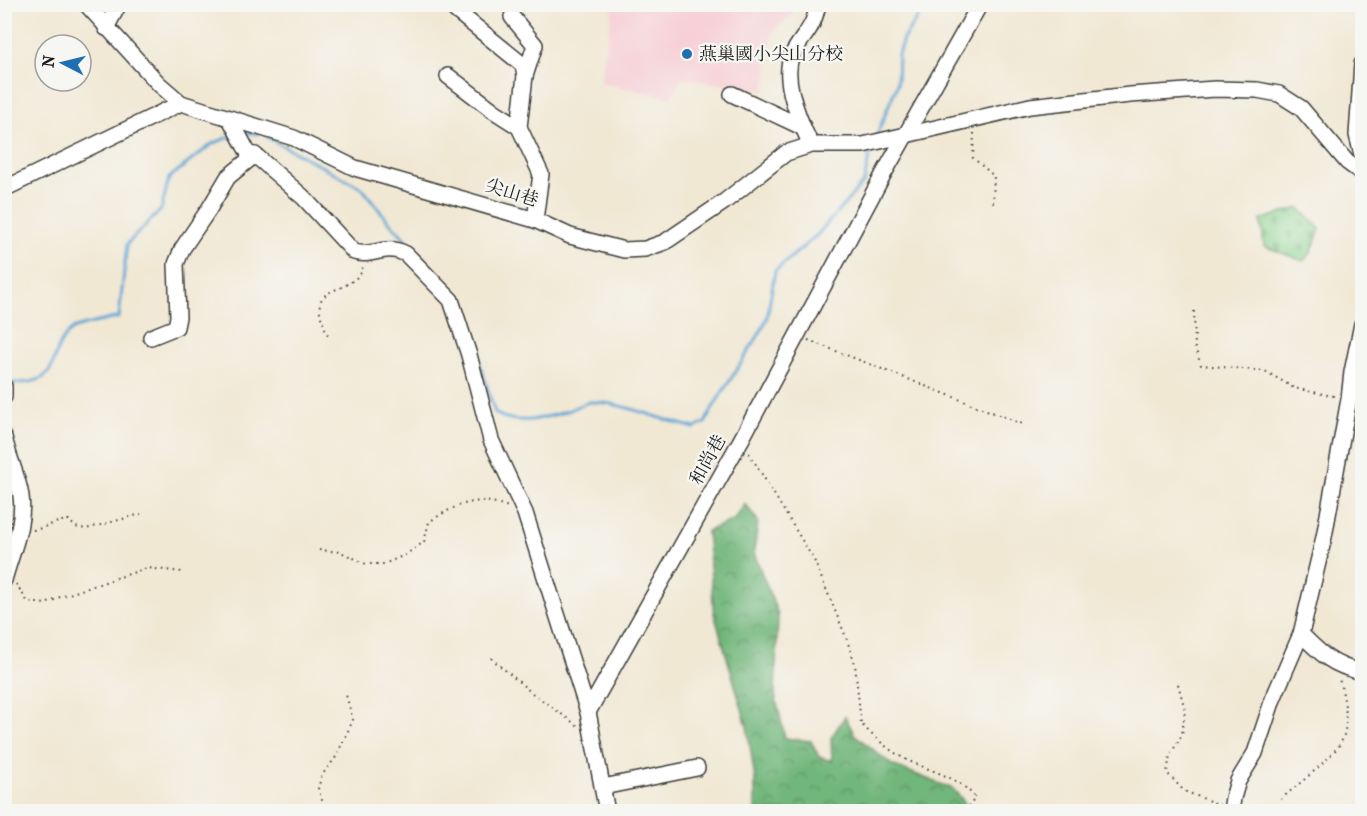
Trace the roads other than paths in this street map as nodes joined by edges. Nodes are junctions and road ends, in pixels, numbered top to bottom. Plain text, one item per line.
1 (86, 4) edge
2 (119, 4) edge
3 (818, 4) edge
4 (980, 4) edge
5 (456, 10) dead end
6 (512, 17) dead end
7 (106, 28) junction
8 (1362, 64) edge
9 (448, 76) dead end
10 (525, 76) junction
11 (732, 94) dead end
12 (181, 103) junction
13 (230, 119) junction
14 (519, 127) junction
15 (802, 127) junction
16 (906, 135) junction
17 (811, 145) junction
18 (1362, 155) edge
19 (251, 158) junction
20 (1362, 173) edge
21 (4, 189) edge
22 (535, 220) junction
23 (1362, 324) edge
24 (151, 337) dead end
25 (4, 386) edge
26 (5, 392) edge
27 (4, 397) edge
28 (4, 437) edge
29 (5, 576) edge
30 (1301, 634) junction
31 (1362, 672) edge
32 (588, 712) junction
33 (697, 768) dead end
34 (603, 786) junction
35 (1232, 810) edge
36 (607, 812) edge

1 - 7 street, 尖山巷
2 - 7 street
3 - 15 street
4 - 16 street, 和尚巷
5 - 10 street
6 - 10 street
7 - 12 street, 尖山巷
8 - 18 street
9 - 14 street
10 - 14 street
11 - 15 street
12 - 13 street, 尖山巷
12 - 21 street
13 - 19 street
13 - 22 street, 尖山巷
14 - 22 street
15 - 17 street
16 - 17 street, 尖山巷
16 - 20 street, 尖山巷
16 - 32 street, 和尚巷
17 - 22 street, 尖山巷
19 - 24 street
19 - 32 street
23 - 30 street
25 - 26 street
26 - 27 street
28 - 29 street
30 - 31 street
30 - 35 street
32 - 34 street
33 - 34 street
34 - 36 street

